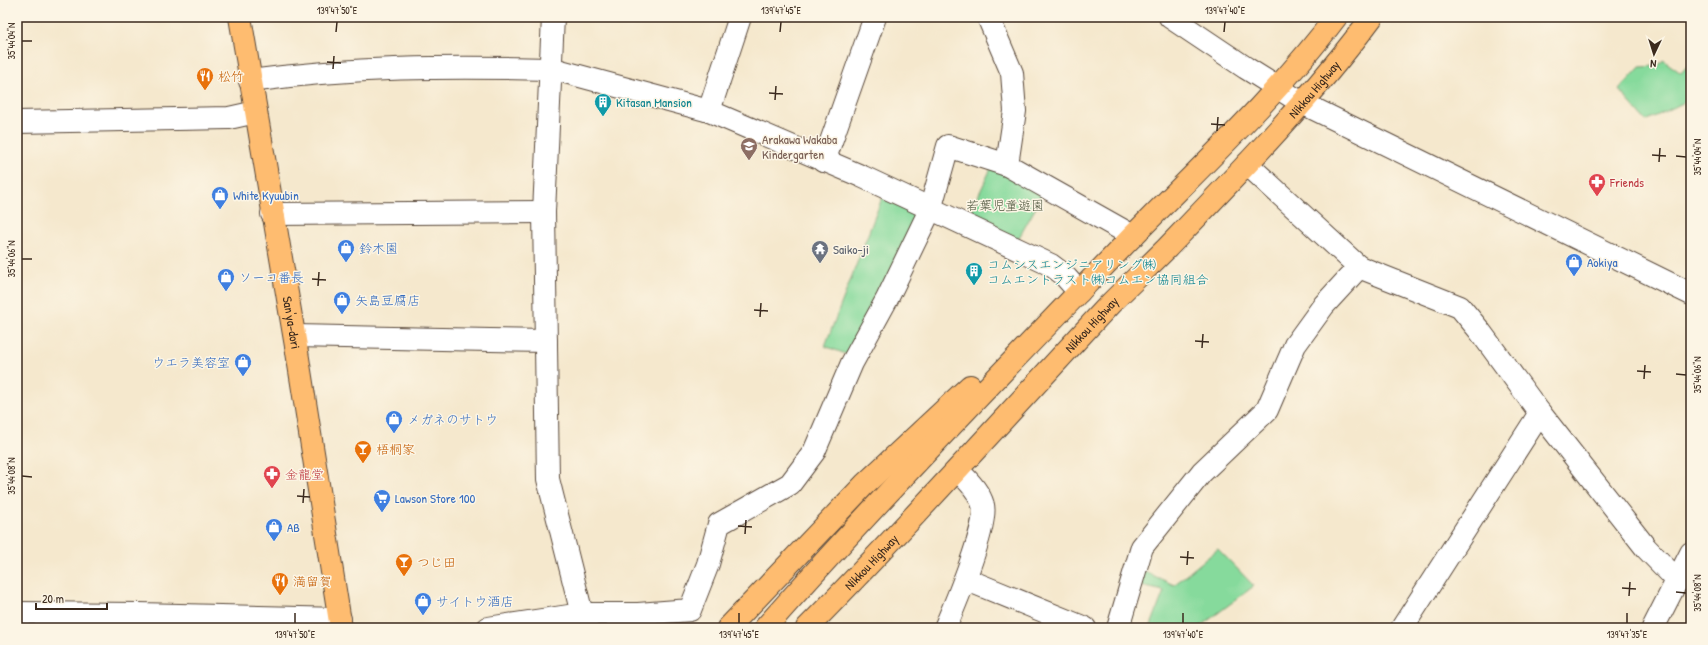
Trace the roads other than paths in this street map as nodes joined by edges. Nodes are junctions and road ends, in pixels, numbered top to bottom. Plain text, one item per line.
1 (240, 17) edge
2 (554, 17) edge
3 (740, 17) edge
4 (875, 17) edge
5 (988, 17) edge
6 (1170, 17) edge
7 (1336, 17) edge
8 (1372, 17) edge
9 (552, 69) junction
10 (250, 81) junction
11 (1277, 87) junction
12 (1302, 103) junction
13 (709, 111) junction
14 (256, 112) junction
15 (17, 122) edge
16 (823, 161) junction
17 (1247, 164) junction
18 (1007, 165) junction
19 (930, 210) junction
20 (544, 212) junction
21 (272, 214) junction
22 (1133, 236) junction
23 (1359, 267) junction
24 (1079, 292) junction
25 (1691, 294) edge
26 (1045, 328) junction
27 (295, 336) junction
28 (546, 341) junction
29 (1540, 413) junction
30 (958, 471) junction
31 (1691, 553) edge
32 (965, 579) junction
33 (1678, 581) junction
34 (17, 613) edge
35 (582, 614) junction
36 (341, 624) edge
37 (488, 628) edge
38 (728, 628) edge
39 (765, 628) edge
40 (807, 628) edge
41 (945, 628) edge
42 (1085, 628) edge
43 (1118, 628) edge
44 (1402, 628) edge
45 (1653, 628) edge

1 - 10 main road, San'ya-dori
2 - 9 street
3 - 13 street
4 - 16 street
5 - 18 street
6 - 11 street
7 - 11 main road
8 - 12 main road, Nikkou Highway
9 - 10 street
9 - 13 street
9 - 20 street
10 - 14 main road, San'ya-dori
11 - 12 street
11 - 22 main road
12 - 17 main road, Nikkou Highway
12 - 25 street
13 - 16 street
14 - 15 street
14 - 21 main road, San'ya-dori
16 - 19 street
17 - 23 street
17 - 30 main road, Nikkou Highway
18 - 19 street
18 - 22 street
19 - 24 street
19 - 35 street
20 - 21 street
20 - 28 street
21 - 27 main road, San'ya-dori
22 - 24 main road
23 - 29 street
23 - 43 street
24 - 26 main road
26 - 38 main road
26 - 39 main road
27 - 28 street
27 - 36 main road, San'ya-dori
28 - 35 street
29 - 33 street
29 - 44 street
30 - 32 street
30 - 40 main road, Nikkou Highway
31 - 33 street
32 - 41 street
32 - 42 street
33 - 45 street
34 - 36 street
35 - 37 street

